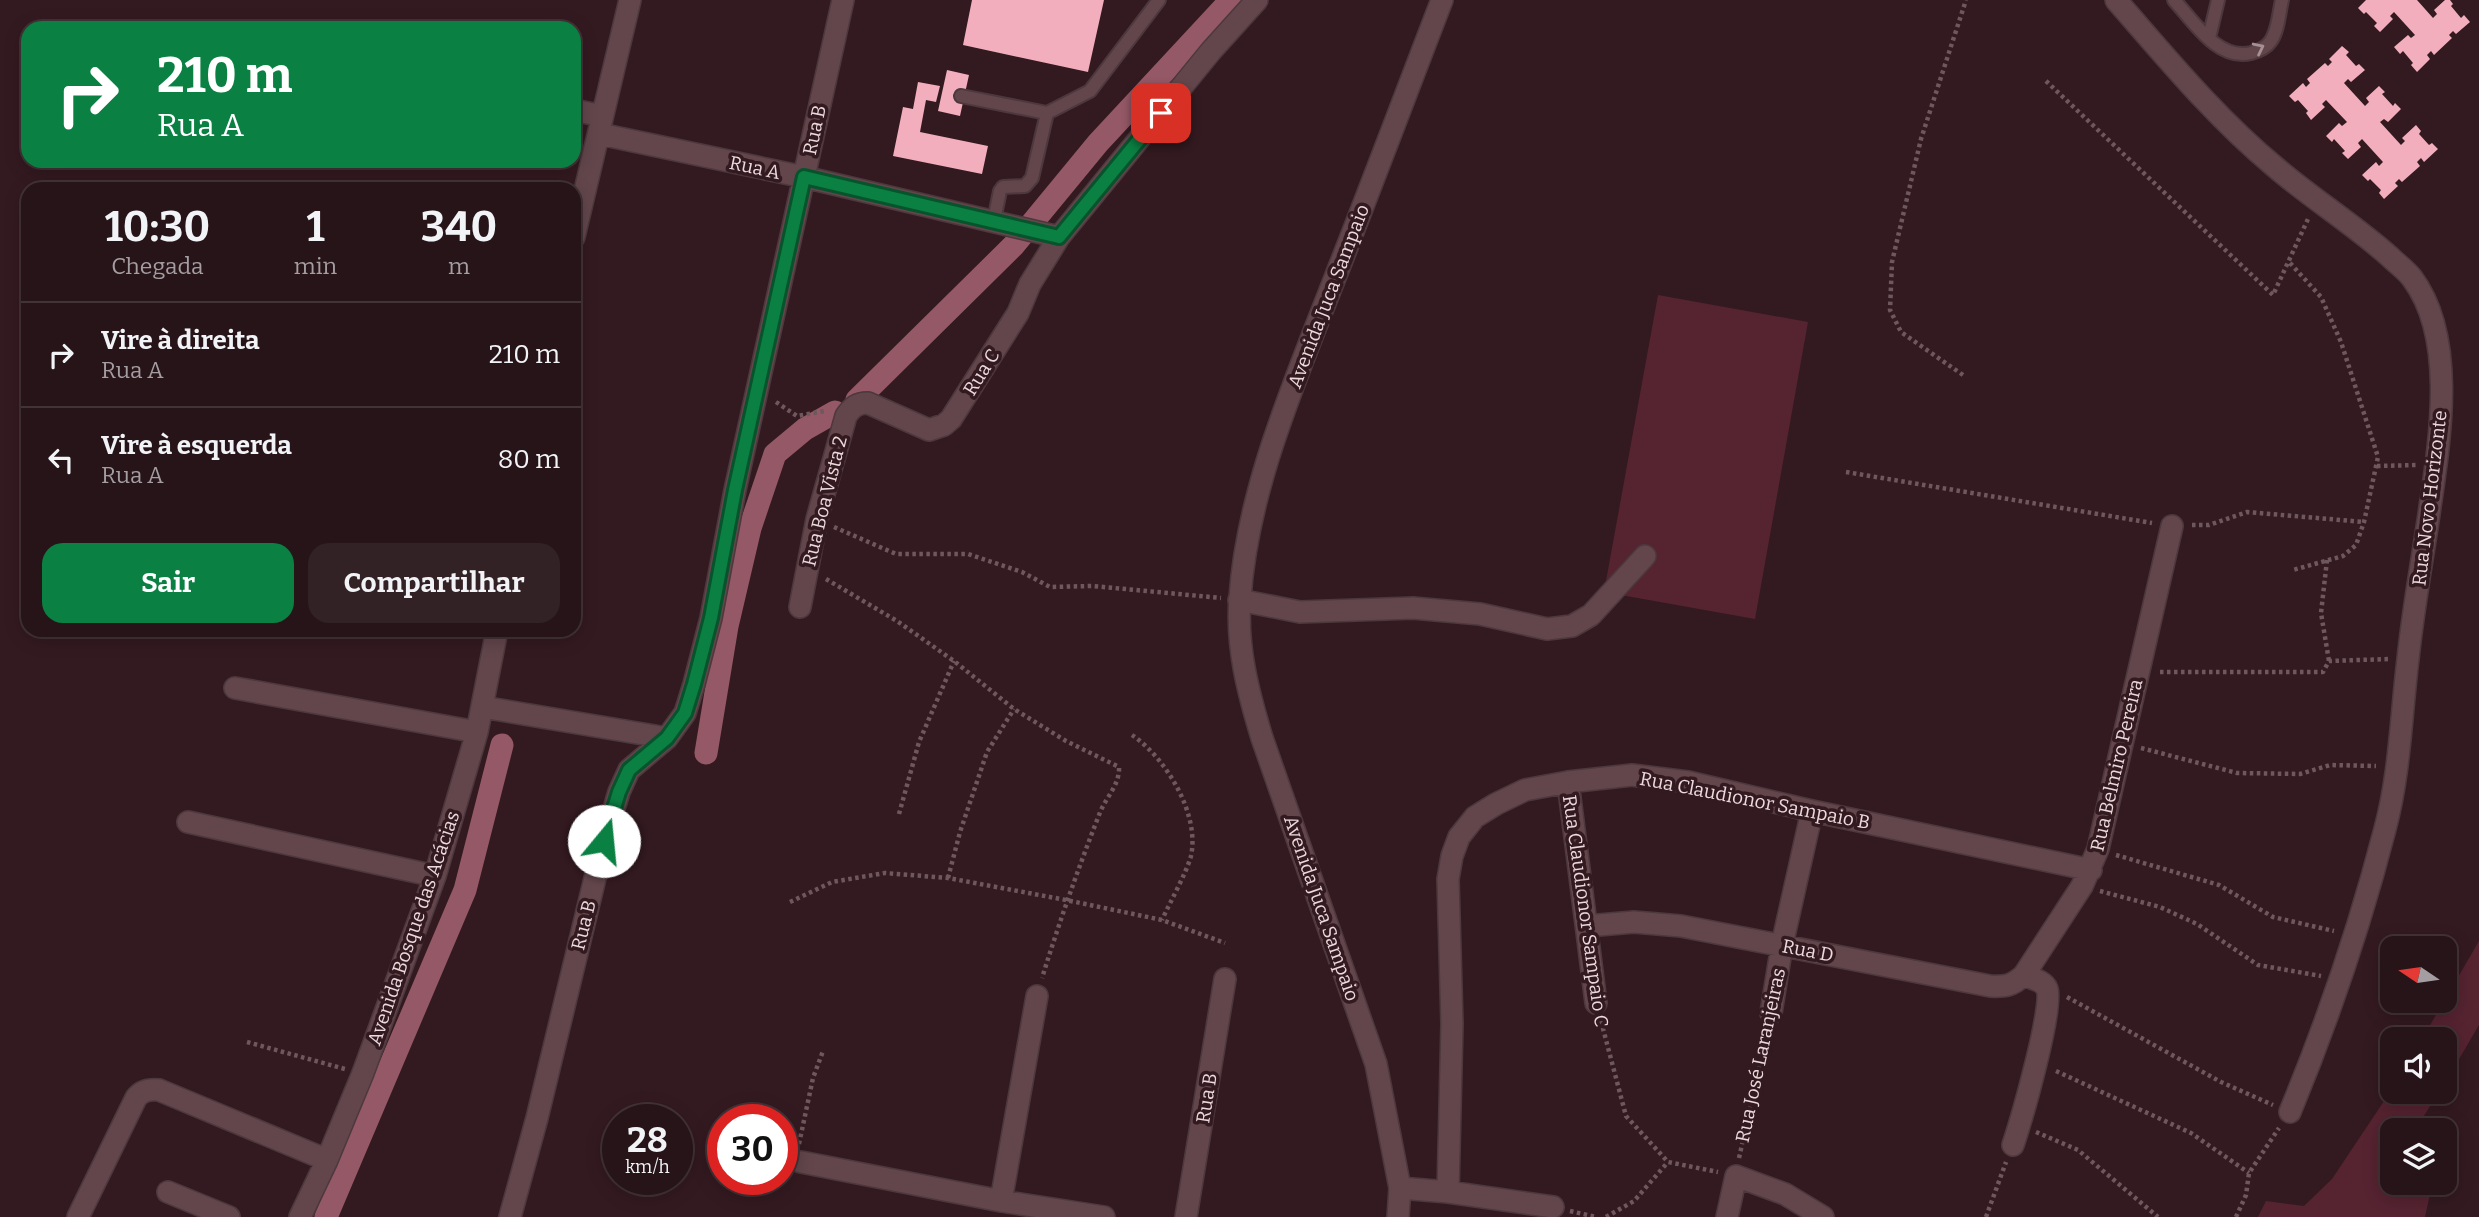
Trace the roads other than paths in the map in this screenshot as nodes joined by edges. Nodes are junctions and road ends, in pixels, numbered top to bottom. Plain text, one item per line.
1 (630, 0) edge
2 (843, 0) edge
3 (1159, 0) edge
4 (1257, 0) edge
5 (1442, 0) edge
6 (2116, 0) edge
7 (2174, 0) edge
8 (2218, 0) edge
9 (2282, 0) edge
10 (2209, 38) junction
11 (961, 96) dead end
12 (1047, 113) junction
13 (581, 114) edge
14 (601, 125) junction
15 (804, 177) junction
16 (581, 208) edge
17 (1002, 222) junction
18 (1051, 235) junction
19 (860, 403) joint
20 (2172, 526) road end
21 (1645, 556) dead end
22 (1239, 600) junction
23 (800, 607) dead end
24 (495, 637) edge
25 (235, 688) dead end
26 (482, 707) junction
27 (477, 732) junction
28 (667, 738) junction
29 (1568, 782) junction
30 (1812, 811) junction
31 (188, 822) dead end
32 (435, 876) junction
33 (2086, 878) junction
34 (1587, 926) junction
35 (1782, 945) junction
36 (2024, 975) junction
37 (1225, 979) dead end
38 (1037, 996) road end
39 (1596, 1003) road end
40 (1771, 1013) road end
41 (2290, 1112) road end
42 (2016, 1134) road end
43 (327, 1160) junction
44 (802, 1162) road end
45 (1400, 1188) junction
46 (168, 1192) dead end
47 (1448, 1192) junction
48 (1001, 1201) junction
49 (1553, 1207) dead end
50 (1519, 1209) edge
51 (78, 1217) edge
52 (229, 1217) edge
53 (300, 1217) edge
54 (510, 1217) edge
55 (1104, 1217) edge
56 (1186, 1217) edge
57 (1398, 1217) edge
58 (1727, 1217) edge
59 (1823, 1217) edge

1 - 14 street
2 - 15 street, Rua B
3 - 12 lane
4 - 18 street
5 - 22 street, Avenida Juca Sampaio
6 - 41 street, Rua Novo Horizonte
7 - 10 lane
8 - 10 lane
10 -> 9 lane
11 - 12 lane
12 - 17 lane
13 - 14 street, Rua A
14 - 15 street, Rua A
14 - 16 street
15 - 17 street, Rua A
15 - 28 street, Rua B
17 - 18 street, Rua A
18 - 19 street, Rua C
19 - 23 street, Rua Boa Vista 2
20 - 33 street, Rua Belmiro Pereira
21 - 22 street
22 - 45 street, Avenida Juca Sampaio
24 - 26 street, Avenida Bosque das Acácias
25 - 27 street
26 - 27 street, Avenida Bosque das Acácias
26 - 28 street
27 - 32 street, Avenida Bosque das Acácias
28 - 54 street, Rua B
29 - 30 street, Rua Claudionor Sampaio B
29 - 34 street, Rua Claudionor Sampaio C
29 - 47 street, Rua Claudionor Sampaio B
30 - 33 street, Rua Claudionor Sampaio B
30 - 35 street, Rua José Laranjeiras
31 - 32 street
32 - 43 street, Avenida Bosque das Acácias
33 - 36 street, Rua Belmiro Pereira
34 - 35 street, Rua D
34 - 39 street, Rua Claudionor Sampaio C
35 - 36 street, Rua D
35 - 40 street, Rua José Laranjeiras
36 - 42 street
37 - 56 street, Rua B
38 - 48 street
43 - 51 street
43 - 53 street, Avenida Bosque das Acácias
44 - 48 street
45 - 47 street
45 - 57 street, Avenida Juca Sampaio
46 - 52 street
47 - 50 street
48 - 55 street
49 - 50 street
58 - 59 street

